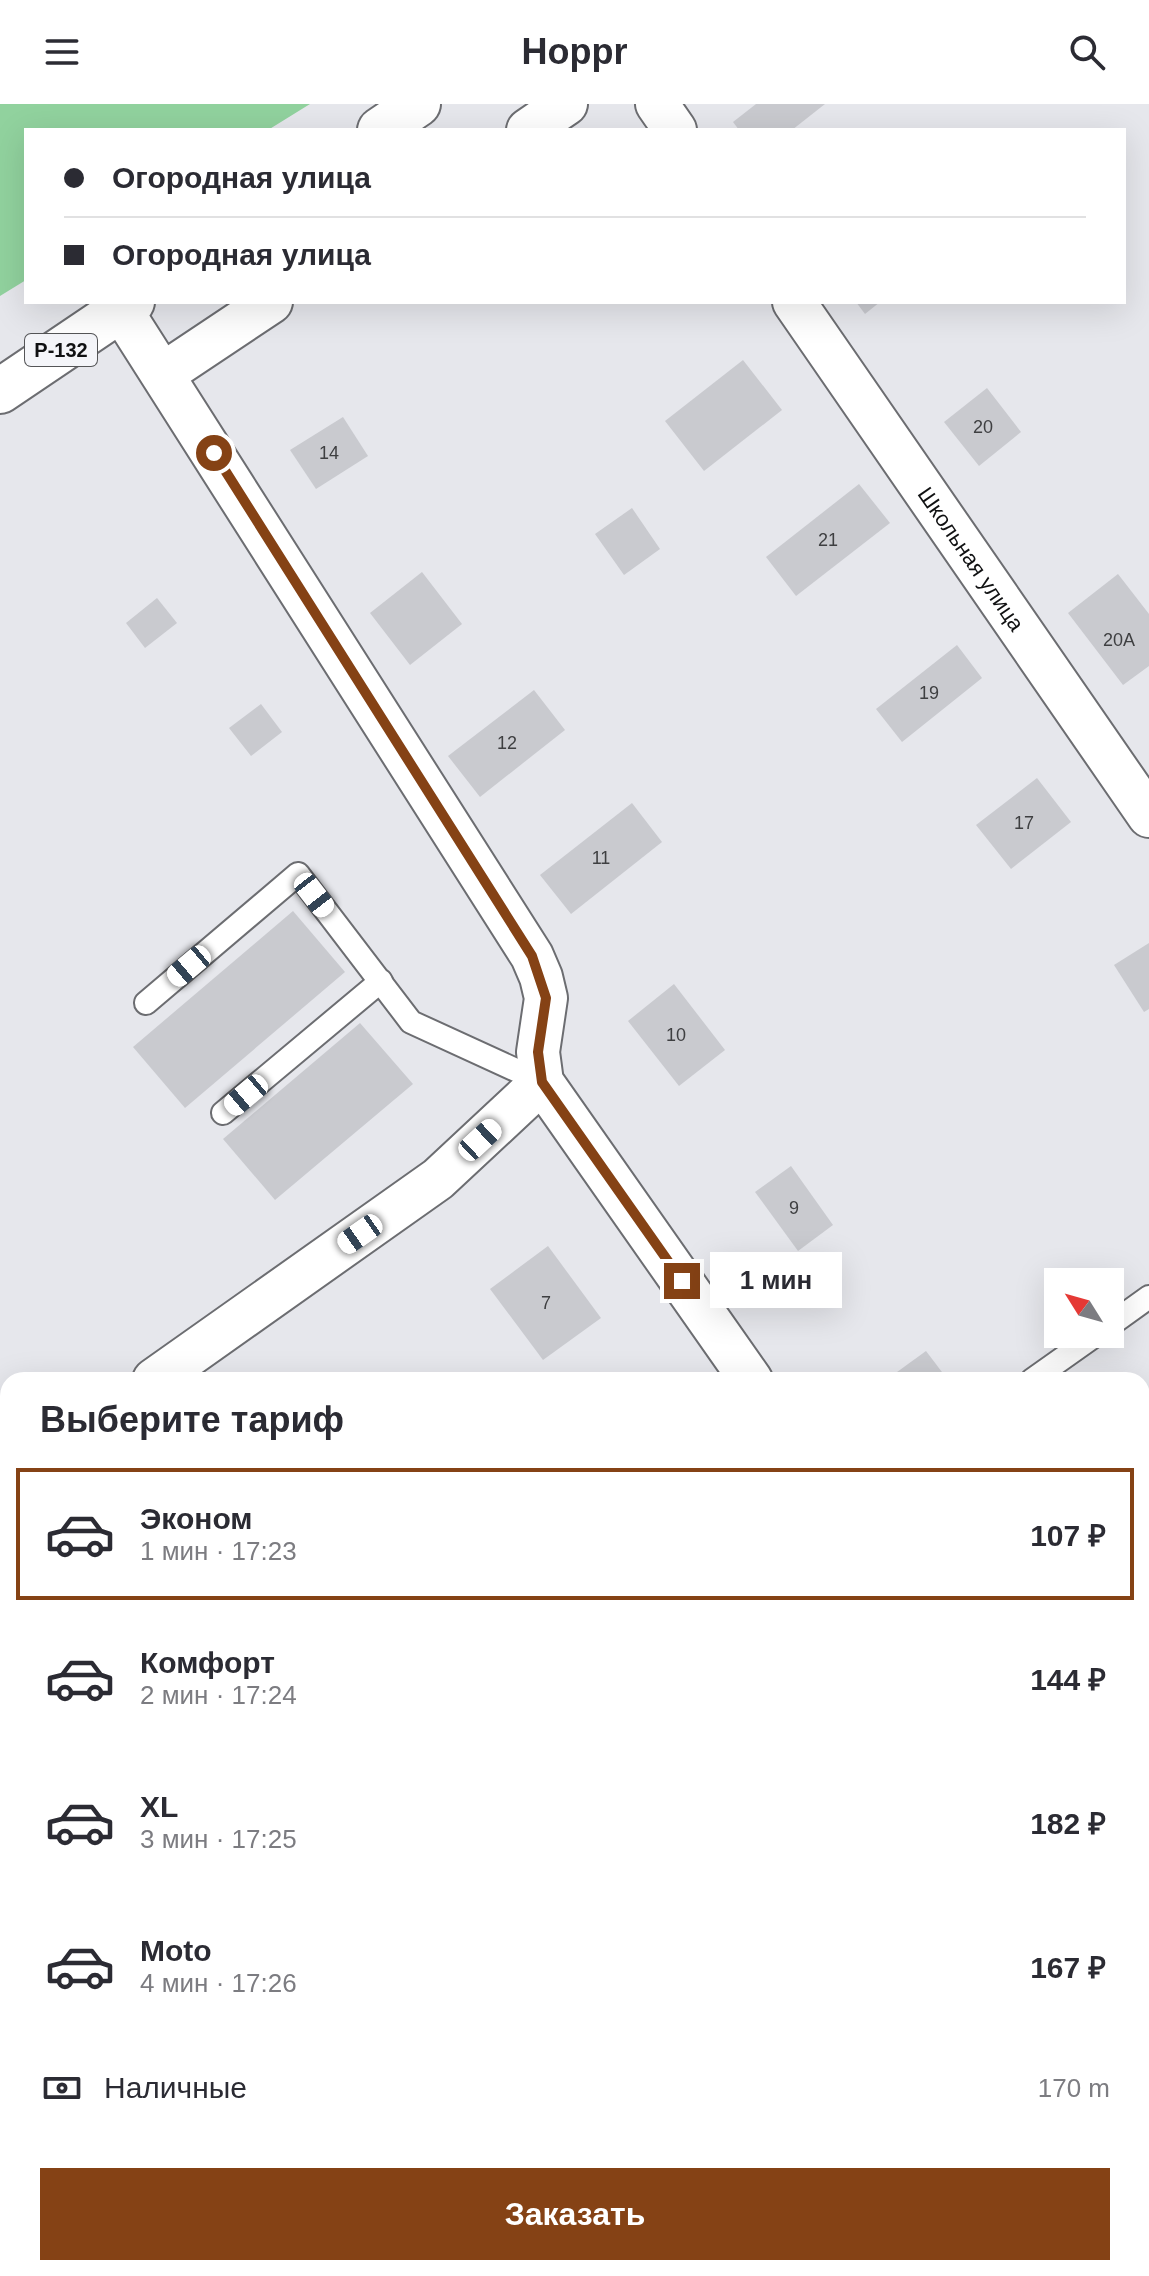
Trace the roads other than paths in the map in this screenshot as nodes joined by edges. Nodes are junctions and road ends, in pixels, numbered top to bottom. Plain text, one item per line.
1 (418, 104) edge
2 (566, 104) edge
3 (657, 104) edge
4 (383, 128) edge
5 (531, 128) edge
6 (674, 128) edge
7 (268, 304) edge
8 (795, 304) edge
9 (127, 306) edge
10 (163, 374) junction
11 (0, 391) edge
12 (1149, 816) edge
13 (381, 981) junction
14 (146, 1003) dead end
15 (542, 1082) junction
16 (223, 1113) dead end
17 (1149, 1297) edge
18 (1124, 1315) edge
19 (1077, 1348) edge
20 (165, 1372) edge
21 (745, 1372) edge
22 (1043, 1372) edge

1 - 4 highway
2 - 5 street
3 - 6 street
7 - 10 street
8 - 12 street, Школьная улица
9 - 10 street
9 - 11 highway, Р-132
10 - 15 street
13 - 14 lane
13 - 15 lane
13 - 16 lane
15 - 20 street
15 - 21 street
17 - 18 lane
19 - 22 lane

